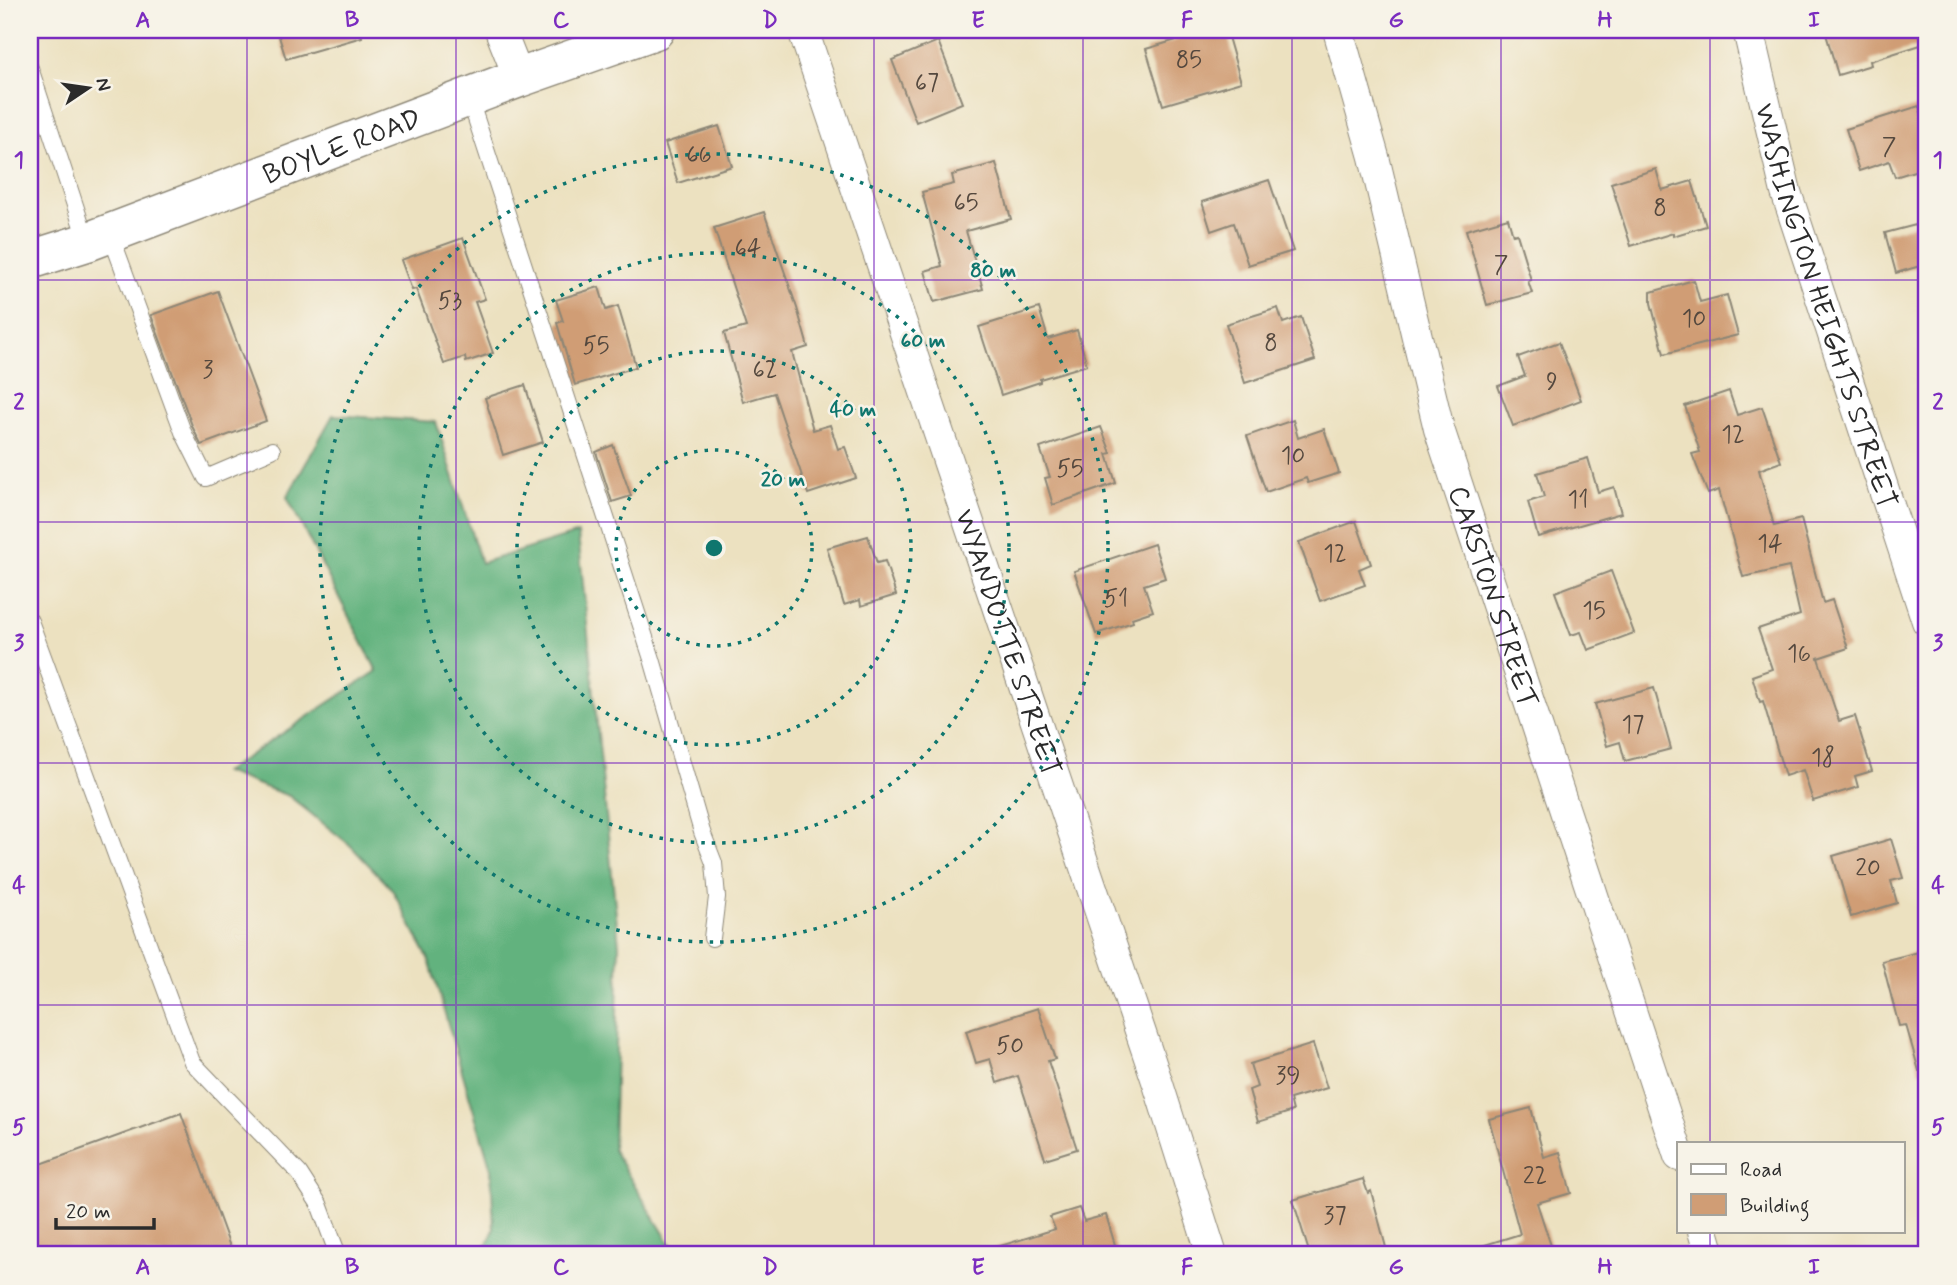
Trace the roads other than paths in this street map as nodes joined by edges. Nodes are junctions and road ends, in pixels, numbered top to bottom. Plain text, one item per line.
1 (500, 30) edge
2 (655, 30) edge
3 (803, 30) edge
4 (1338, 30) edge
5 (1748, 30) edge
6 (30, 68) edge
7 (519, 78) junction
8 (469, 97) junction
9 (99, 237) junction
10 (30, 260) edge
11 (272, 450) dead end
12 (30, 621) edge
13 (1927, 621) edge
14 (712, 938) dead end
15 (1677, 1150) edge
16 (1703, 1232) edge
17 (338, 1255) edge
18 (1212, 1255) edge
19 (1710, 1255) edge

1 - 7 street
2 - 7 street, BOYLE ROAD
3 - 18 street, WYANDOTTE STREET
4 - 15 street, CARSTON STREET
5 - 13 street, WASHINGTON HEIGHTS STREET
6 - 9 lane
7 - 8 street, BOYLE ROAD
8 - 9 street, BOYLE ROAD
8 - 14 lane
9 - 10 street, BOYLE ROAD
9 - 11 lane
12 - 17 lane
16 - 19 street

